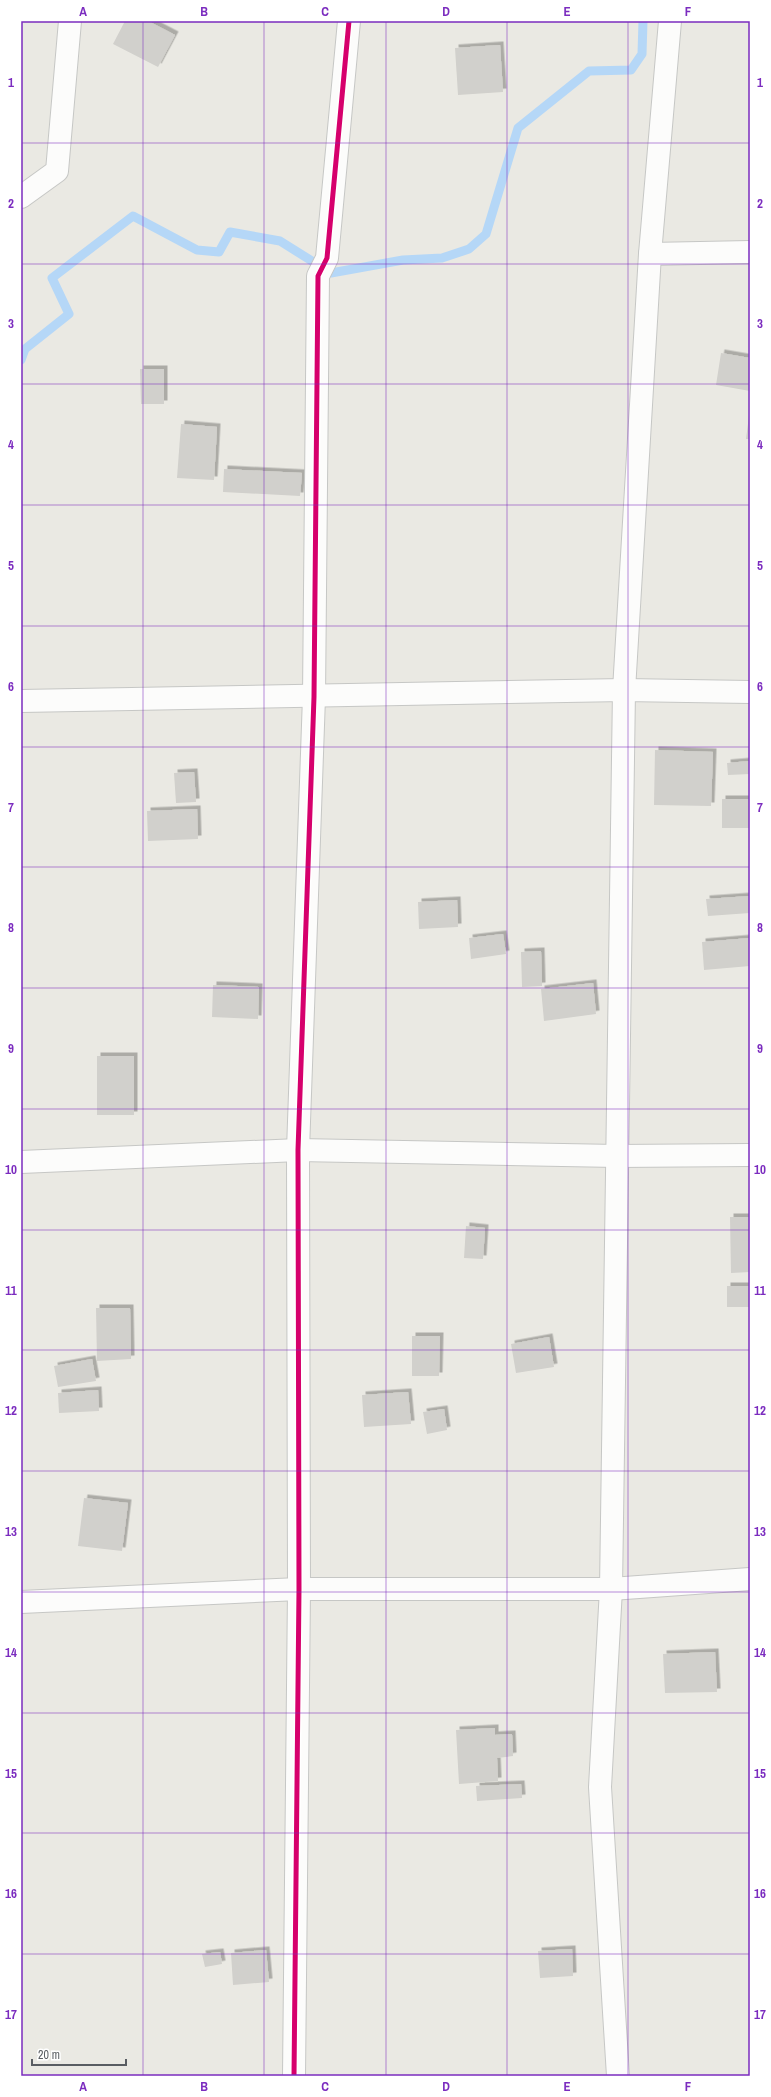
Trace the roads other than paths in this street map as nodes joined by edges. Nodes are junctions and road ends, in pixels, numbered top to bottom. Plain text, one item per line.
1 (70, 21) edge
2 (349, 21) edge
3 (670, 21) edge
4 (21, 197) edge
5 (750, 252) edge
6 (650, 254) junction
7 (624, 690) junction
8 (750, 692) edge
9 (314, 697) junction
10 (21, 701) edge
11 (298, 1150) junction
12 (750, 1155) edge
13 (617, 1156) junction
14 (21, 1162) edge
15 (750, 1579) edge
16 (299, 1589) junction
17 (611, 1589) junction
18 (21, 1602) edge
19 (294, 2076) edge
20 (618, 2076) edge

1 - 4 street
2 - 9 street
3 - 6 street
5 - 6 street
6 - 7 street
7 - 8 street
7 - 9 street
7 - 13 street
9 - 10 street
9 - 11 street
11 - 13 street
11 - 14 street
11 - 16 street
12 - 13 street
13 - 17 street
15 - 17 street
16 - 17 street
16 - 18 street
16 - 19 street
17 - 20 street

